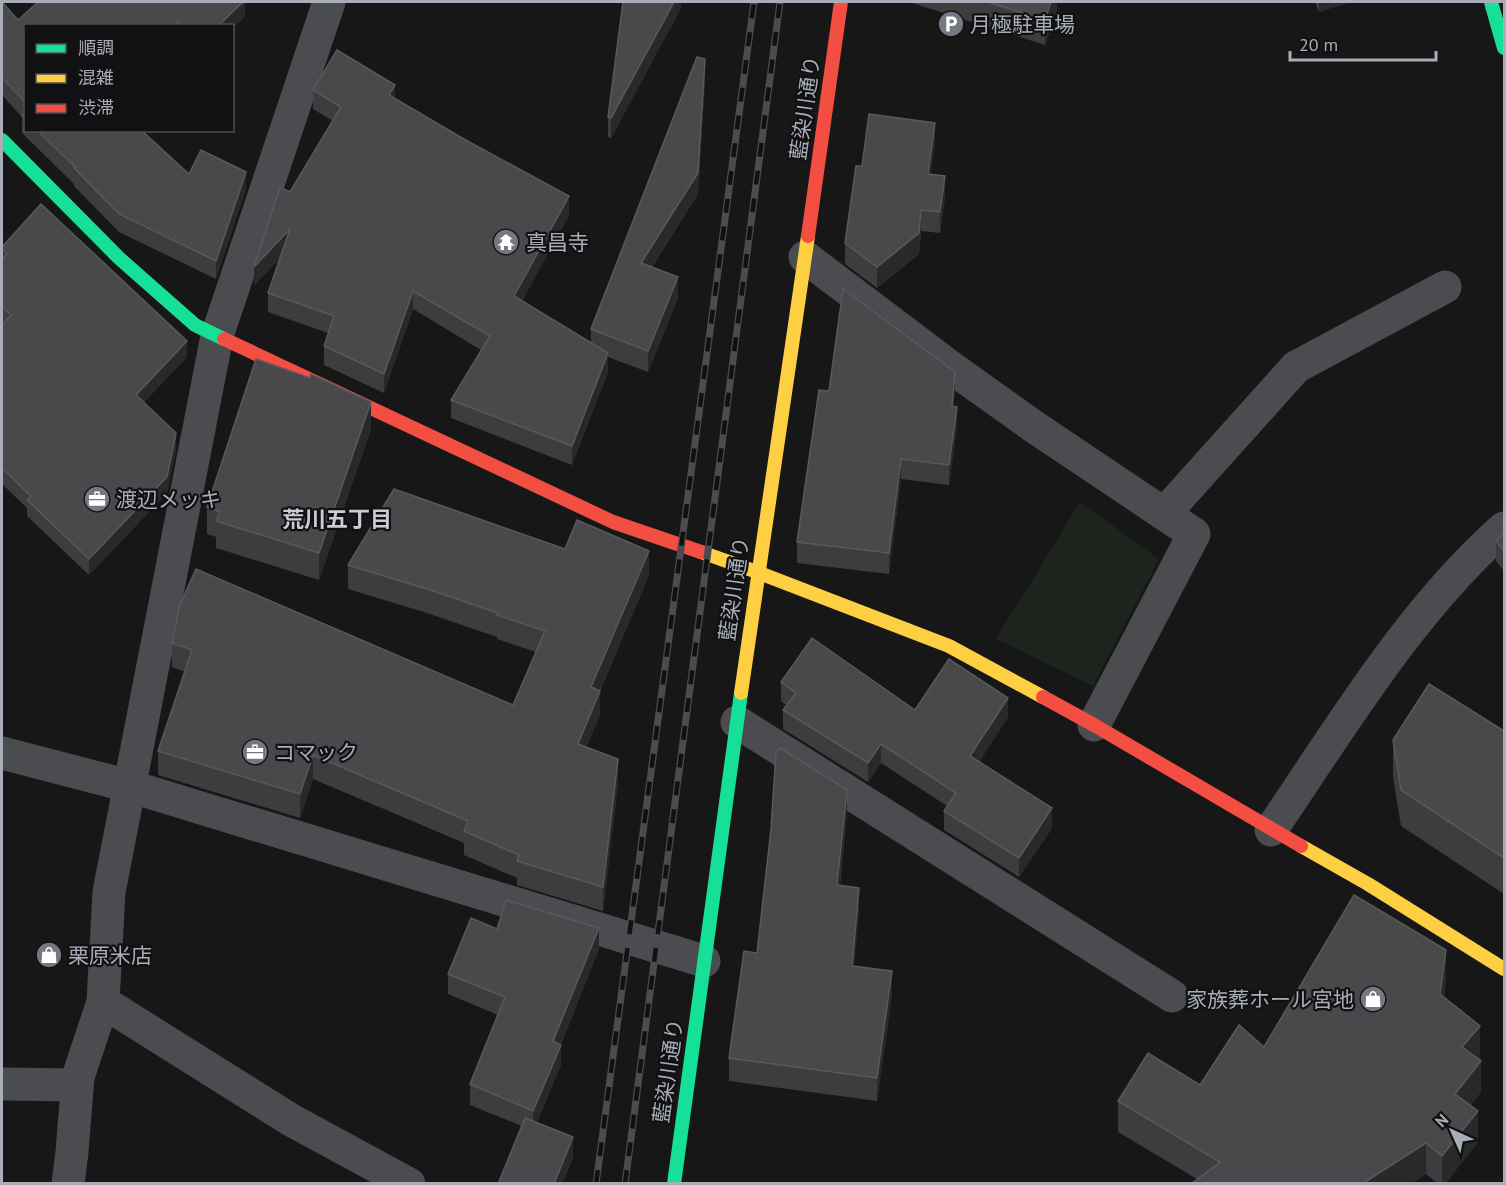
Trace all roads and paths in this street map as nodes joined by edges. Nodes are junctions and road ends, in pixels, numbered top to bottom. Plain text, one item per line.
1 (328, 2) edge
2 (841, 2) edge
3 (1491, 2) edge
4 (1504, 48) edge
5 (2, 140) edge
6 (806, 257) junction
7 (1445, 287) dead end
8 (217, 336) junction
9 (1164, 514) junction
10 (1504, 528) edge
11 (757, 572) junction
12 (737, 722) junction
13 (1094, 725) junction
14 (2, 753) edge
15 (129, 786) junction
16 (1271, 830) junction
17 (704, 961) junction
18 (1504, 969) edge
19 (1172, 996) dead end
20 (103, 1002) junction
21 (2, 1084) edge
22 (77, 1085) junction
23 (68, 1184) edge
24 (409, 1184) edge
25 (674, 1184) edge

1 - 8 street
2 - 6 street, 藍染川通り
3 - 4 street
5 - 8 street
6 - 9 street
6 - 11 street, 藍染川通り
7 - 9 street
8 - 11 street
8 - 15 street
9 - 13 street
10 - 16 street
11 - 12 street, 藍染川通り
11 - 13 street
12 - 17 street, 藍染川通り
12 - 19 street
13 - 16 street
14 - 15 street
15 - 17 street
15 - 20 street
16 - 18 street
17 - 25 street, 藍染川通り
20 - 22 street
20 - 24 street
21 - 22 street
22 - 23 street

